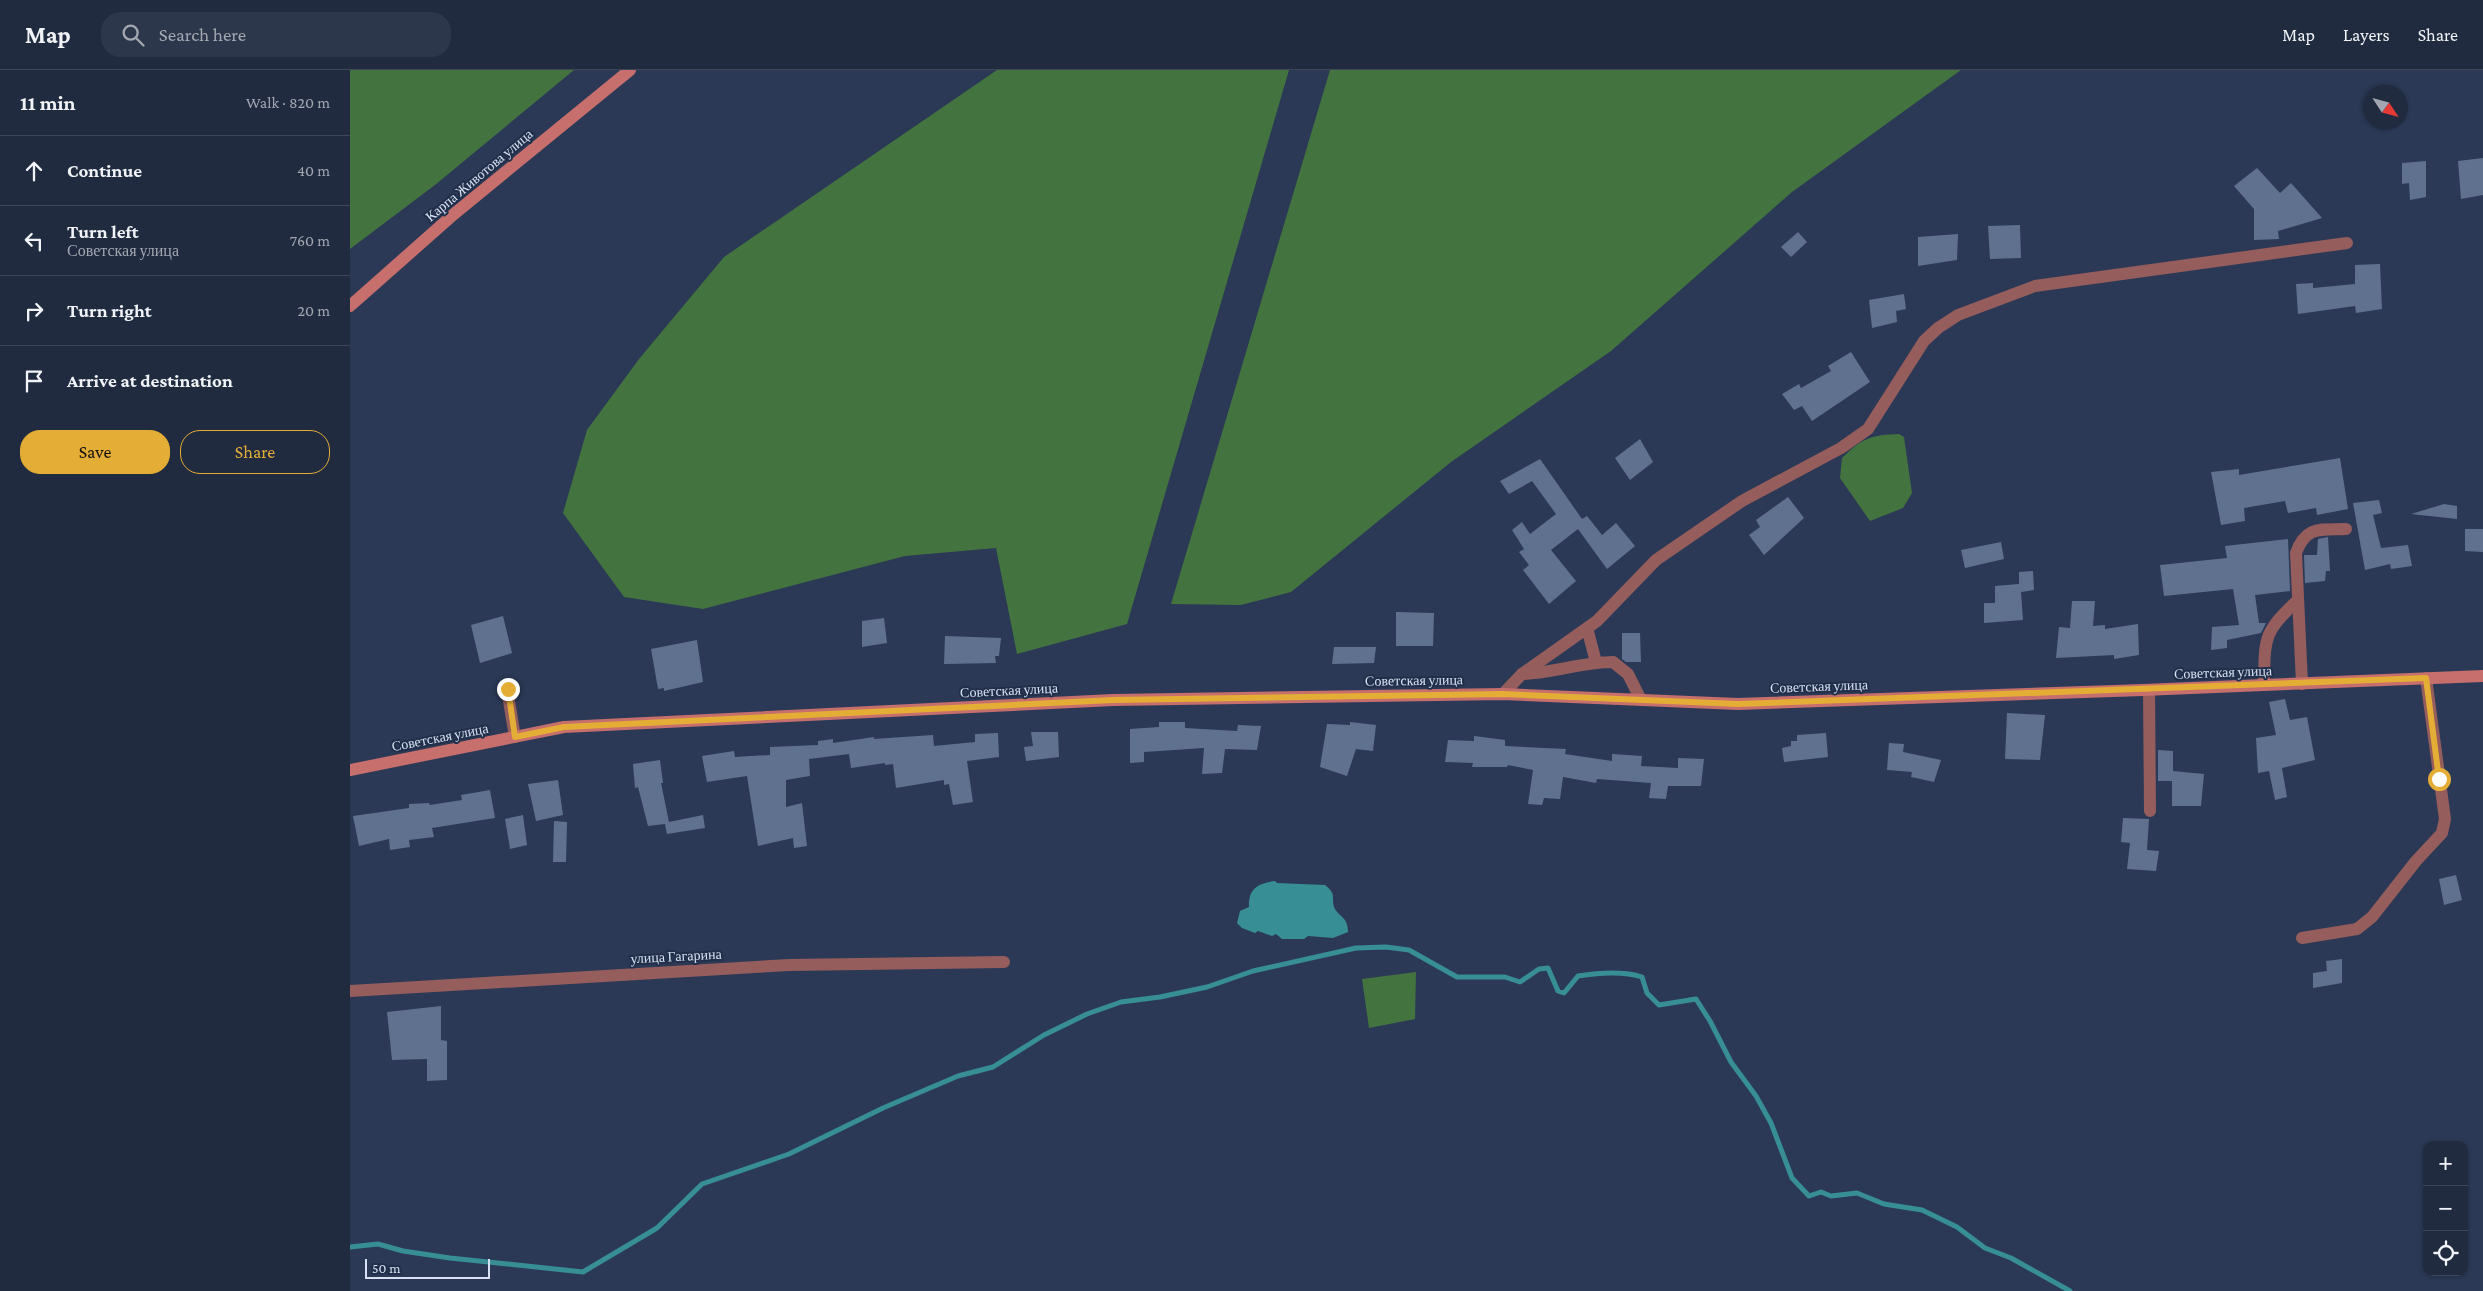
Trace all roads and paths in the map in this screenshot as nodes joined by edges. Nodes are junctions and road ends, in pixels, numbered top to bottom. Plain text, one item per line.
1 (630, 70) edge
2 (2347, 243) dead end
3 (350, 306) edge
4 (2346, 529) dead end
5 (2298, 600) junction
6 (1587, 628) junction
7 (1596, 662) junction
8 (1522, 674) junction
9 (2483, 676) edge
10 (2426, 678) junction
11 (2302, 684) junction
12 (2264, 685) junction
13 (508, 689) dead end
14 (2149, 690) junction
15 (1503, 694) junction
16 (1641, 700) junction
17 (515, 737) junction
18 (350, 770) edge
19 (2150, 812) dead end
20 (2302, 938) dead end
21 (1004, 962) dead end
22 (350, 991) edge

1 - 3 main road, Карпа Животова улица
2 - 6 street
4 - 5 street
5 - 11 street
5 - 12 street
6 - 7 street
6 - 8 street
7 - 8 street
7 - 16 street
8 - 15 street
9 - 10 main road, Советская улица
10 - 11 main road, Советская улица
10 - 20 street
11 - 12 main road, Советская улица
12 - 14 main road, Советская улица
13 - 17 street
14 - 16 main road, Советская улица
14 - 19 street
15 - 16 main road, Советская улица
15 - 17 main road, Советская улица
17 - 18 main road, Советская улица
21 - 22 street, улица Гагарина

